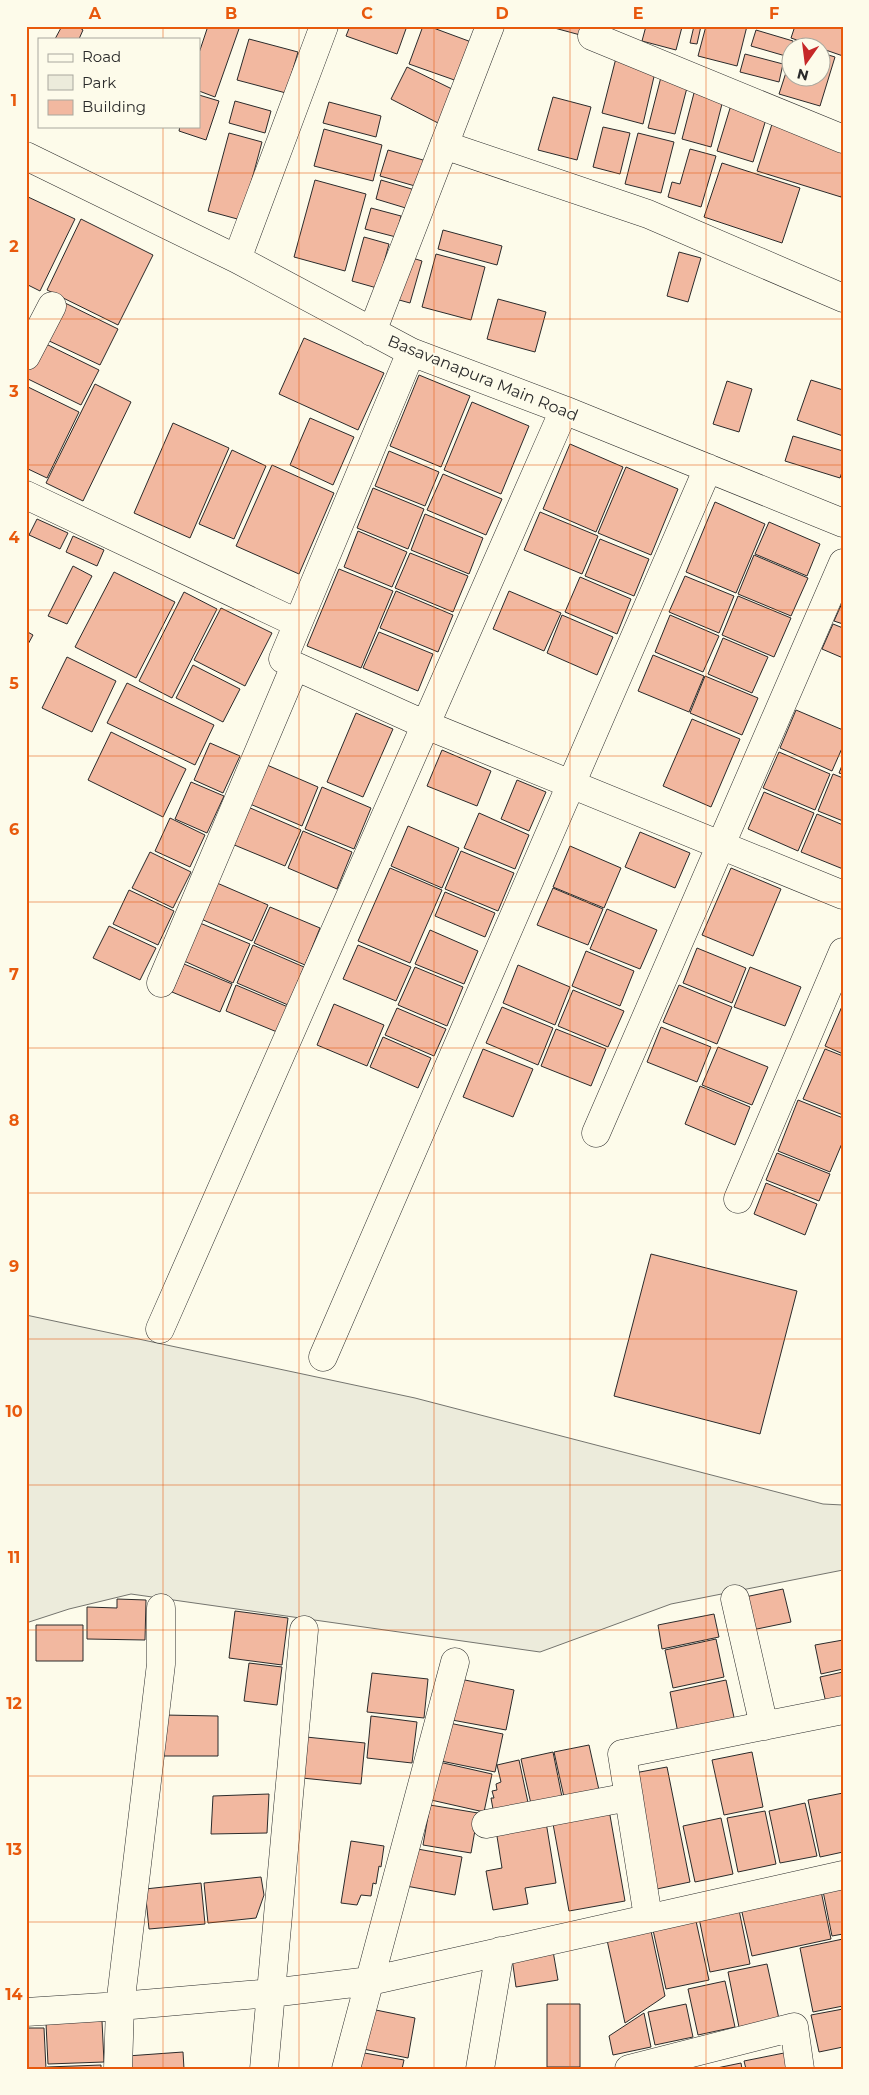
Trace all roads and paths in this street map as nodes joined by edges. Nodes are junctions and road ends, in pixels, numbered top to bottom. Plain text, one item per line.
1 (324, 26) edge
2 (490, 26) edge
3 (592, 36) dead end
4 (843, 139) edge
5 (444, 145) junction
6 (26, 156) edge
7 (237, 260) junction
8 (843, 298) edge
9 (52, 306) dead end
10 (372, 332) junction
11 (411, 352) junction
12 (26, 356) edge
13 (564, 410) junction
14 (708, 468) junction
15 (26, 495) edge
16 (843, 523) edge
17 (843, 563) edge
18 (297, 623) junction
19 (295, 666) junction
20 (426, 725) junction
21 (571, 785) junction
22 (721, 844) junction
23 (843, 895) edge
24 (843, 952) edge
25 (161, 983) dead end
26 (596, 1133) dead end
27 (738, 1199) dead end
28 (160, 1329) dead end
29 (323, 1357) dead end
30 (735, 1599) dead end
31 (161, 1608) dead end
32 (304, 1630) dead end
33 (455, 1662) dead end
34 (843, 1710) edge
35 (764, 1726) junction
36 (629, 1796) junction
37 (486, 1824) dead end
38 (843, 1875) edge
39 (648, 1918) junction
40 (500, 1951) junction
41 (370, 1981) junction
42 (271, 1993) junction
43 (120, 2006) junction
44 (26, 2012) edge
45 (118, 2069) edge
46 (264, 2069) edge
47 (346, 2069) edge
48 (480, 2069) edge
49 (629, 2069) edge
50 (800, 2069) edge

1 - 7 street
2 - 5 street
3 - 4 street
5 - 8 street
5 - 10 street
6 - 7 street, Basavanapura Main Road
7 - 10 street, Basavanapura Main Road
9 - 12 street
10 - 11 street, Basavanapura Main Road
11 - 13 street, Basavanapura Main Road
11 - 18 street
13 - 14 street, Basavanapura Main Road
13 - 20 street
14 - 16 street, Basavanapura Main Road
14 - 21 street
15 - 18 street
17 - 22 street
18 - 19 street
19 - 20 street
19 - 25 street
20 - 21 street
20 - 28 street
21 - 22 street
21 - 29 street
22 - 23 street
22 - 26 street
24 - 27 street
30 - 35 street
31 - 43 street
32 - 42 street
33 - 41 street
34 - 35 street
35 - 36 street
36 - 37 street
36 - 39 street
38 - 39 street
39 - 40 street
40 - 41 street
40 - 48 street
41 - 42 street
41 - 47 street
42 - 43 street
42 - 46 street
43 - 44 street
43 - 45 street
49 - 50 street

